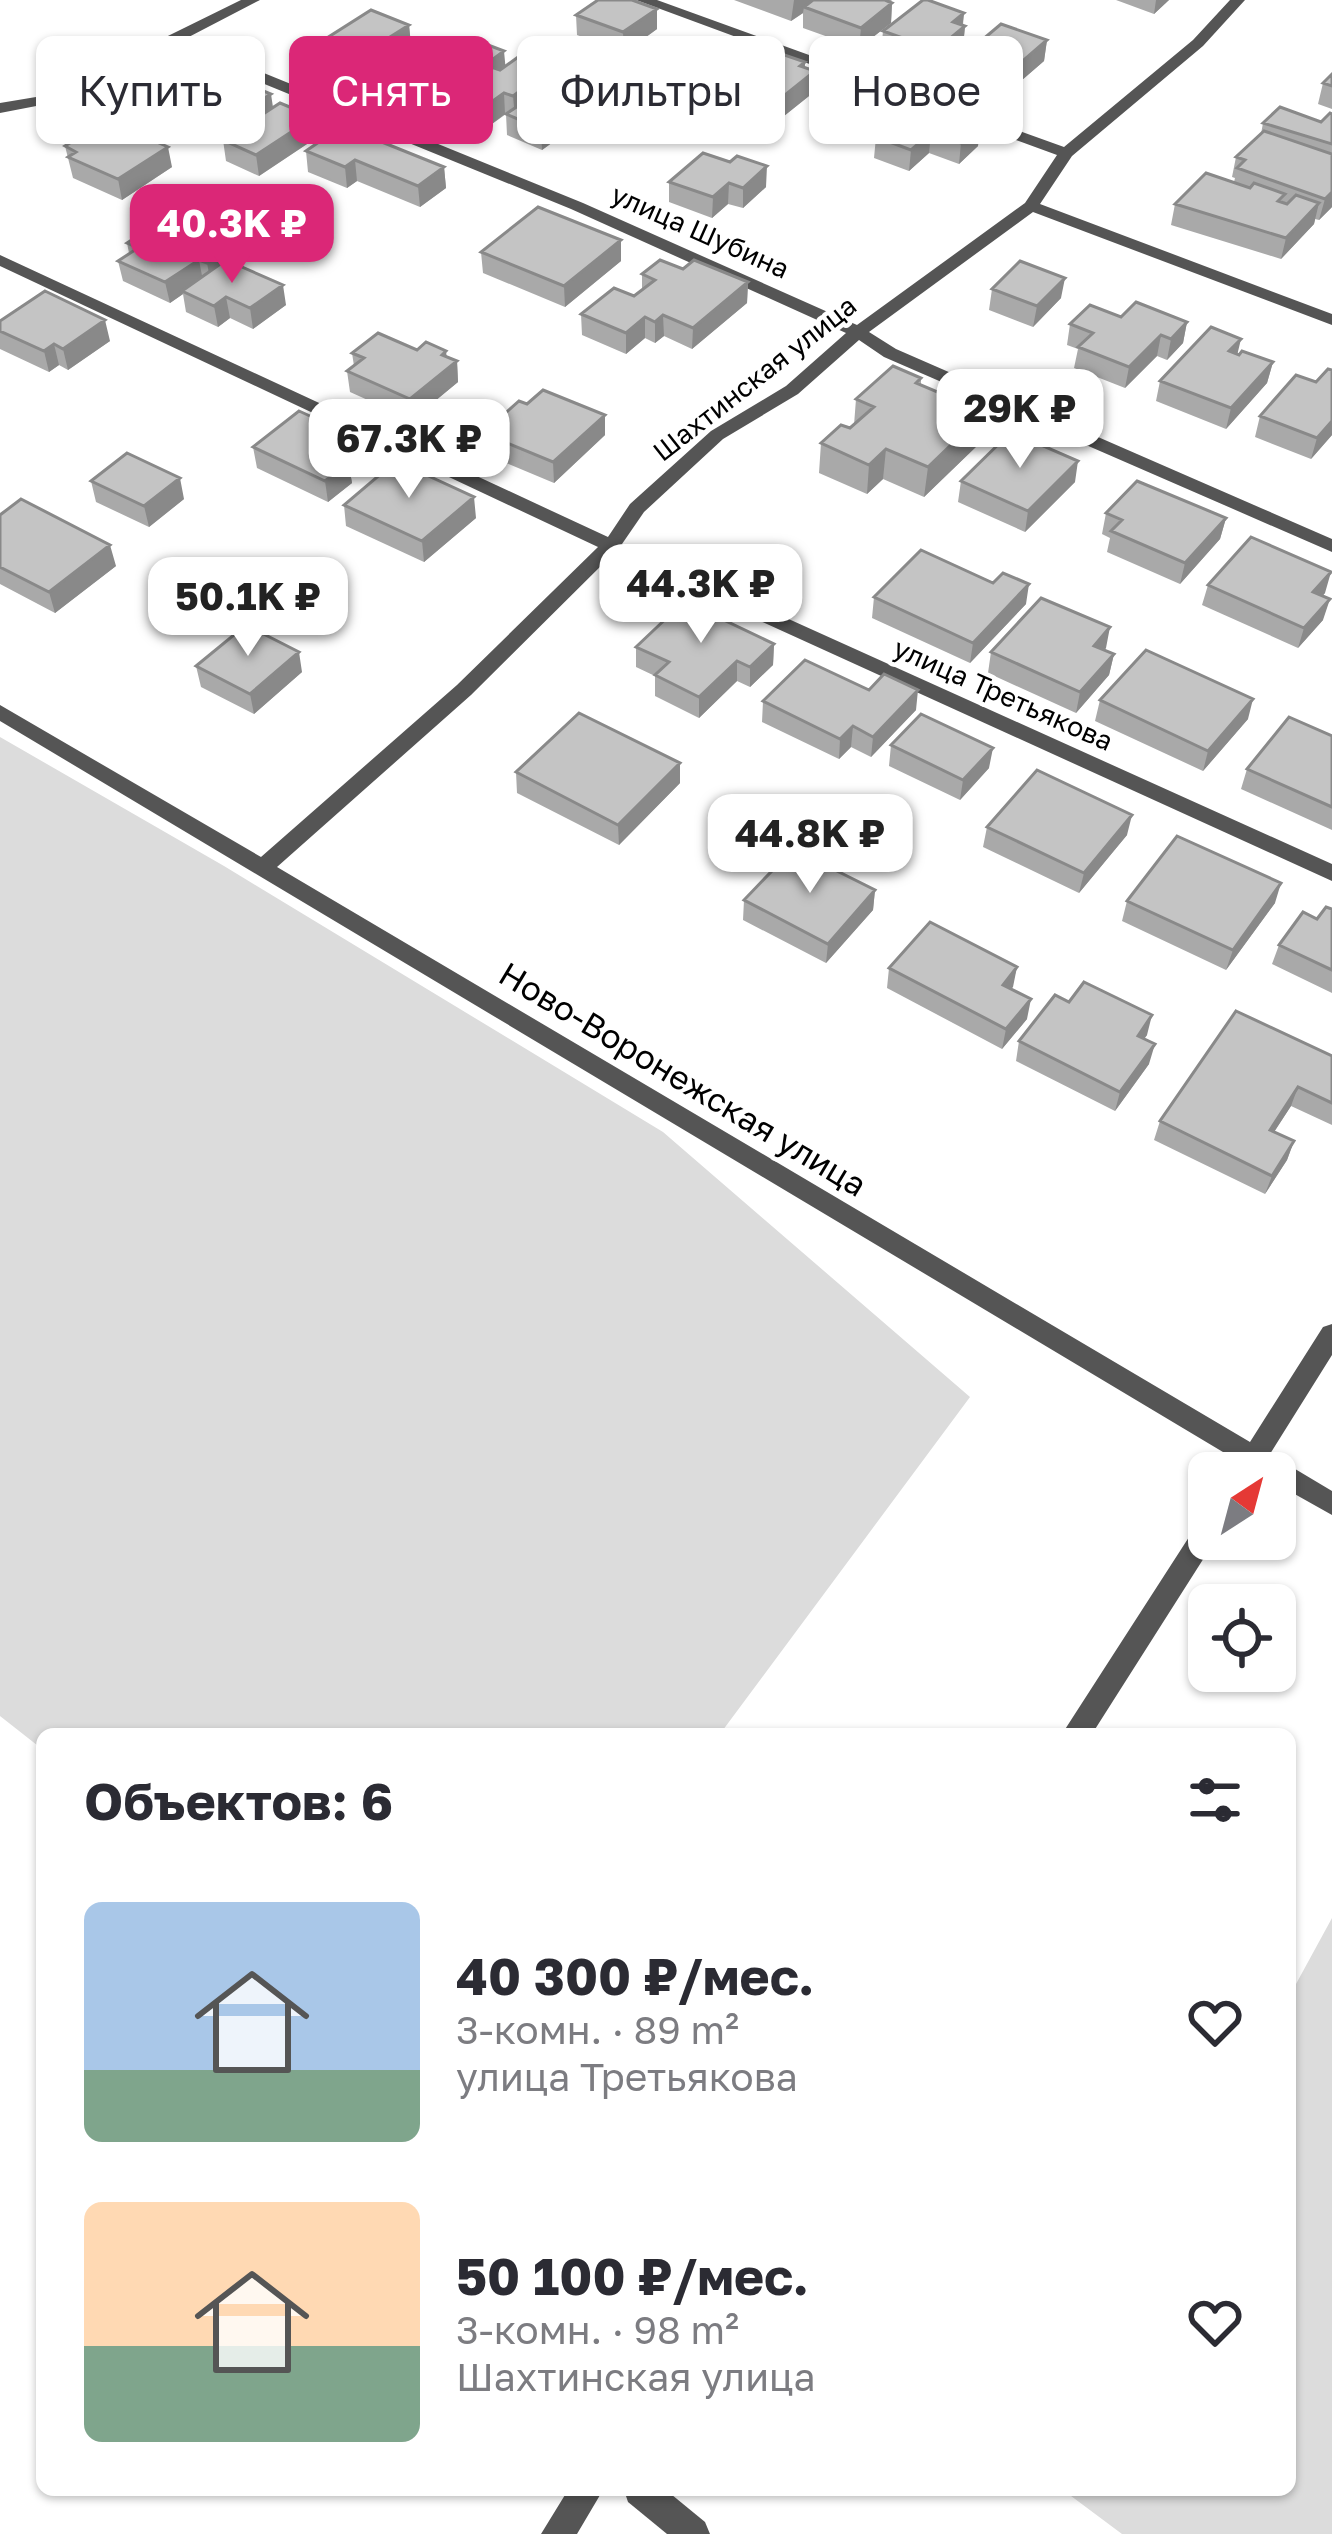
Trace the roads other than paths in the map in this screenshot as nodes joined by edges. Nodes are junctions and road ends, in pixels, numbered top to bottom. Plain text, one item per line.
1 (253, 0) edge
2 (643, 0) edge
3 (1238, 0) edge
4 (677, 5) edge
5 (178, 36) edge
6 (265, 79) edge
7 (36, 102) edge
8 (0, 108) edge
9 (1066, 153) junction
10 (1030, 206) junction
11 (0, 260) edge
12 (1323, 311) edge
13 (857, 332) junction
14 (610, 546) junction
15 (1332, 546) edge
16 (0, 712) edge
17 (264, 866) junction
18 (1332, 873) edge
19 (1332, 1334) edge
20 (1226, 1452) edge
21 (1258, 1452) edge
22 (1296, 1488) edge
23 (1332, 1504) edge
24 (1188, 1560) edge
25 (1080, 1728) edge
26 (583, 2496) edge
27 (647, 2496) edge
28 (558, 2534) edge
29 (693, 2534) edge

1 - 5 street
2 - 4 street
3 - 9 street, Шахтинская улица
4 - 9 street
6 - 13 street, улица Шубина
7 - 8 street
9 - 10 street, Шахтинская улица
10 - 12 street
10 - 13 street, Шахтинская улица
11 - 14 street, улица Третьякова
13 - 14 street, Шахтинская улица
13 - 15 street, улица Шубина
14 - 17 street, Шахтинская улица
14 - 18 street, улица Третьякова
16 - 17 street, Ново-Воронежская улица
17 - 20 street, Ново-Воронежская улица
19 - 21 street
22 - 23 street, Ново-Воронежская улица
24 - 25 street
26 - 28 street
27 - 29 street

